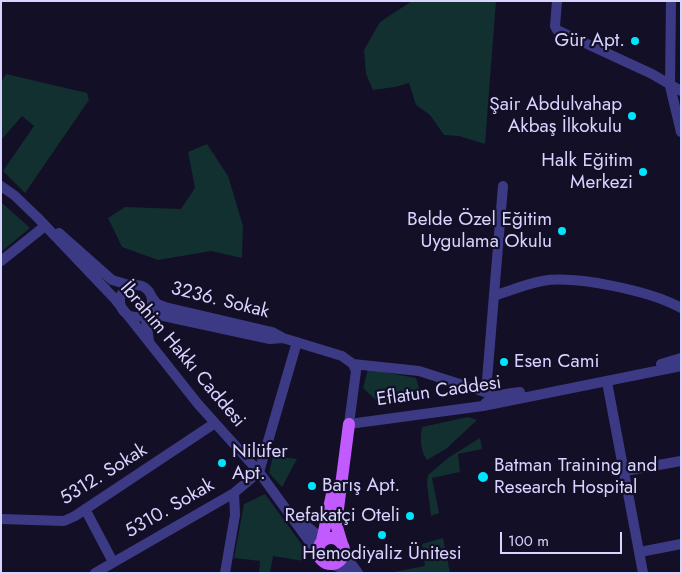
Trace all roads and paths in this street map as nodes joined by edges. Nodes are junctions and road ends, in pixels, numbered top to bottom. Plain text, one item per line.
1 (557, 1) edge
2 (671, 1) edge
3 (677, 89) edge
4 (681, 132) edge
5 (1, 186) edge
6 (502, 186) dead end
7 (45, 226) junction
8 (1, 261) edge
9 (132, 286) junction
10 (151, 296) junction
11 (494, 296) junction
12 (681, 308) edge
13 (126, 312) junction
14 (145, 314) junction
15 (283, 338) junction
16 (149, 342) junction
17 (296, 342) junction
18 (681, 358) edge
19 (353, 364) junction
20 (681, 366) edge
21 (607, 382) junction
22 (472, 387) junction
23 (491, 394) junction
24 (482, 406) junction
25 (459, 408) junction
26 (215, 424) junction
27 (349, 424) junction
28 (681, 461) edge
29 (625, 471) junction
30 (259, 472) junction
31 (234, 493) junction
32 (85, 509) junction
33 (1, 520) edge
34 (681, 544) edge
35 (343, 546) junction
36 (319, 550) junction
37 (640, 552) junction
38 (114, 562) junction
39 (331, 569) edge
40 (95, 573) edge
41 (225, 573) edge
42 (317, 573) edge
43 (348, 573) edge
44 (358, 573) edge
45 (643, 573) edge

1 - 3 street
2 - 3 street
3 - 4 street
5 - 7 street, İbrahim Hakkı Caddesi
6 - 11 street
7 - 8 street
7 - 9 street, İbrahim Hakkı Caddesi
7 - 13 street, İbrahim Hakkı Caddesi
9 - 10 street
9 - 13 street
10 - 14 street
10 - 15 street, 3236. Sokak
11 - 12 street
11 - 23 street
13 - 14 street
13 - 16 street, İbrahim Hakkı Caddesi
14 - 15 street, 3236. Sokak
14 - 16 street
15 - 17 street, 3236. Sokak
16 - 26 street, İbrahim Hakkı Caddesi
17 - 19 street, 3236. Sokak
17 - 30 street
18 - 23 street, Eflatun Caddesi
19 - 22 street
19 - 27 street
20 - 21 street, Eflatun Caddesi
21 - 24 street, Eflatun Caddesi
21 - 29 street
22 - 23 street
22 - 25 street
23 - 24 street
24 - 25 street, Eflatun Caddesi
25 - 27 street, Eflatun Caddesi
26 - 30 street, İbrahim Hakkı Caddesi
26 - 32 street, 5312. Sokak
27 - 35 main road
27 - 36 main road
28 - 29 street
29 - 37 street
30 - 31 street, 5310. Sokak
30 - 36 street, İbrahim Hakkı Caddesi
31 - 38 street, 5310. Sokak
31 - 41 street
32 - 33 street, 5312. Sokak
32 - 38 street
34 - 37 street
35 - 36 main road
35 - 39 main road
35 - 44 street
36 - 39 main road
36 - 42 main road
37 - 45 street
38 - 40 street, 5310. Sokak
39 - 43 street

